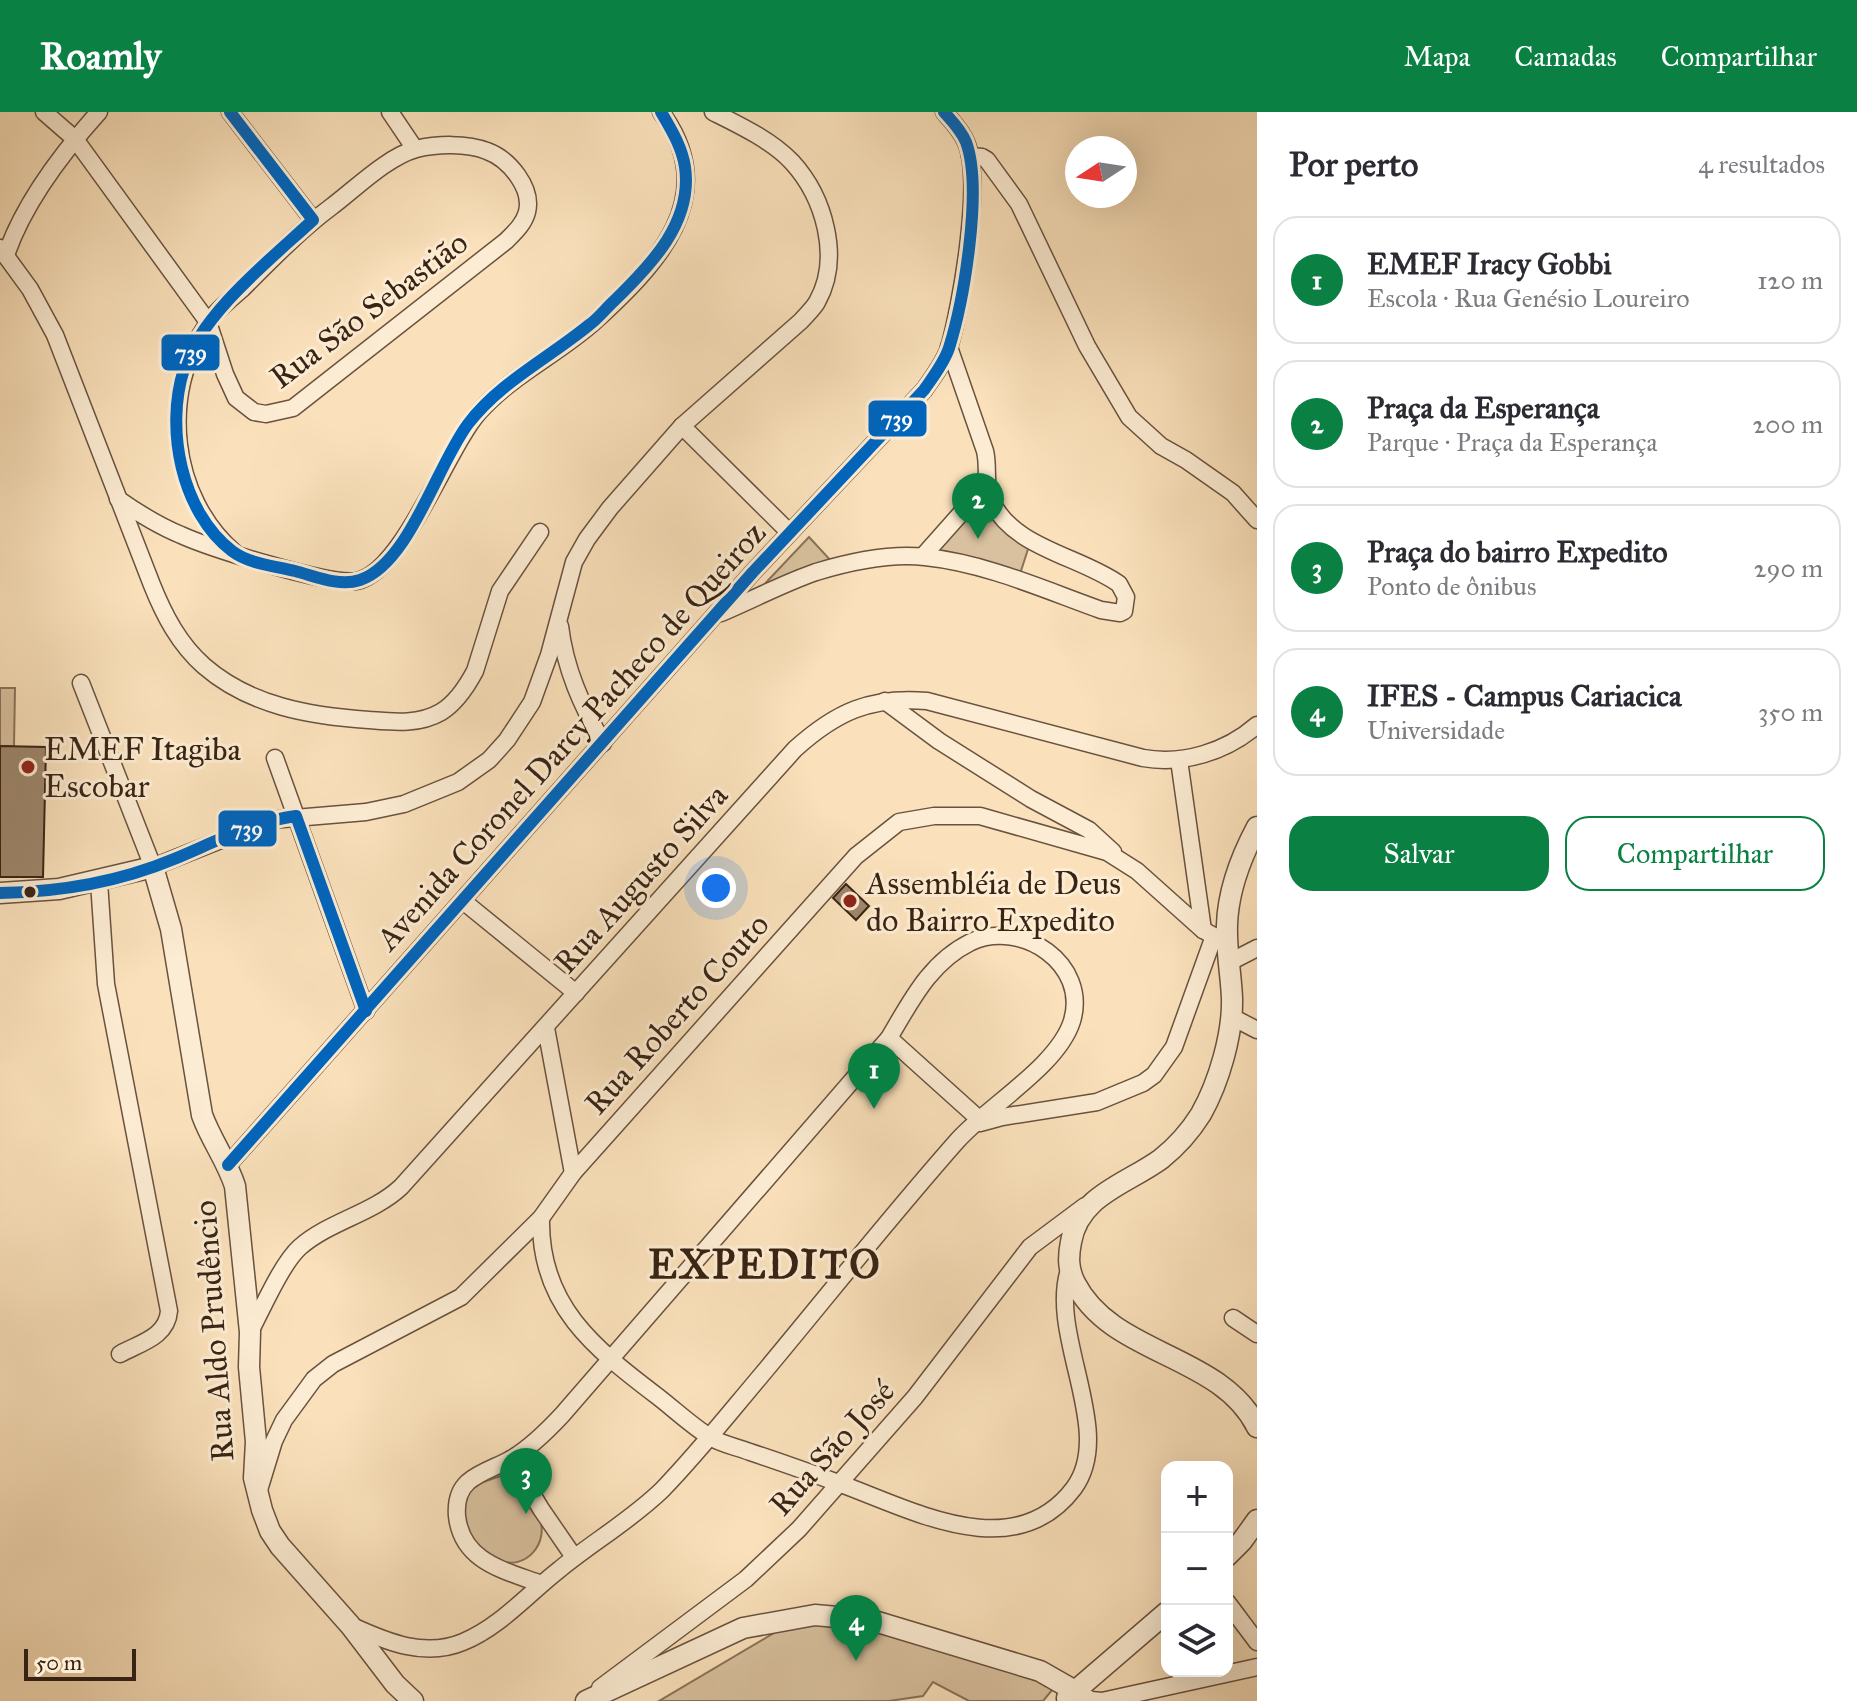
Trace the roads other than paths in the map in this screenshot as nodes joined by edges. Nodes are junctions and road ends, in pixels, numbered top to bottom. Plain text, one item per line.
1 (44, 112) edge
2 (99, 112) edge
3 (230, 112) edge
4 (390, 112) edge
5 (661, 112) edge
6 (713, 112) edge
7 (944, 112) edge
8 (75, 139) junction
9 (415, 149) junction
10 (970, 156) junction
11 (313, 220) junction
12 (3, 251) edge
13 (208, 322) junction
14 (949, 347) junction
15 (682, 426) junction
16 (987, 484) junction
17 (117, 498) junction
18 (1257, 520) edge
19 (540, 532) dead end
20 (789, 532) junction
21 (235, 553) junction
22 (923, 556) junction
23 (561, 602) junction
24 (719, 614) junction
25 (81, 683) dead end
26 (885, 701) junction
27 (1257, 725) edge
28 (603, 743) junction
29 (275, 758) dead end
30 (1179, 760) junction
31 (296, 816) junction
32 (1257, 827) edge
33 (1123, 861) junction
34 (153, 867) junction
35 (99, 882) junction
36 (0, 893) edge
37 (463, 901) junction
38 (1215, 935) junction
39 (1257, 948) edge
40 (1230, 962) junction
41 (576, 993) junction
42 (366, 1011) junction
43 (1232, 1017) junction
44 (546, 1028) junction
45 (1257, 1030) edge
46 (889, 1038) junction
47 (975, 1123) junction
48 (228, 1165) junction
49 (573, 1173) junction
50 (1091, 1202) junction
51 (541, 1218) junction
52 (1069, 1270) junction
53 (1233, 1318) dead end
54 (250, 1332) junction
55 (1257, 1334) edge
56 (120, 1354) dead end
57 (609, 1359) junction
58 (1257, 1427) edge
59 (710, 1437) junction
60 (511, 1459) junction
61 (838, 1483) junction
62 (257, 1496) junction
63 (1257, 1520) edge
64 (1233, 1550) edge
65 (574, 1557) junction
66 (541, 1584) junction
67 (1229, 1605) edge
68 (1161, 1617) edge
69 (350, 1625) junction
70 (1257, 1642) edge
71 (1257, 1667) edge
72 (1070, 1696) edge
73 (413, 1701) edge
74 (584, 1701) edge

1 - 8 street, Rua São Sebastião
2 - 8 street
3 - 11 street
4 - 9 street
5 - 21 street
6 - 15 street
7 - 10 street, Avenida Coronel Darcy Pacheco de Queiroz
8 - 12 street
8 - 13 street, Rua São Sebastião
9 - 11 street
9 - 13 street, Rua São Sebastião
10 - 14 street, Avenida Coronel Darcy Pacheco de Queiroz
10 - 18 street
11 - 13 street
12 - 17 street
13 - 21 street
14 - 16 street
14 - 20 street, Avenida Coronel Darcy Pacheco de Queiroz
15 - 20 street
15 - 23 street
16 - 22 street
16 - 22 street
17 - 19 street
17 - 21 street
20 - 24 street, Avenida Coronel Darcy Pacheco de Queiroz
22 - 24 street
23 - 28 street
23 - 31 street
24 - 28 street, Avenida Coronel Darcy Pacheco de Queiroz
25 - 34 street
26 - 30 street, Rua Augusto Silva
26 - 33 street
26 - 41 street, Rua Augusto Silva
27 - 30 street
28 - 37 street, Avenida Coronel Darcy Pacheco de Queiroz
29 - 31 street
30 - 38 street
31 - 34 street
31 - 42 street
32 - 38 street
33 - 38 street, Rua Roberto Couto
33 - 49 street, Rua Roberto Couto
34 - 35 street
34 - 48 street, Rua Aldo Prudêncio
35 - 36 street
35 - 56 street
37 - 41 street
37 - 42 street, Avenida Coronel Darcy Pacheco de Queiroz
38 - 40 street
38 - 47 street
39 - 40 street
40 - 43 street
41 - 44 street, Rua Augusto Silva
42 - 48 street, Avenida Coronel Darcy Pacheco de Queiroz
43 - 45 street
43 - 50 street
44 - 49 street
44 - 54 street, Rua Augusto Silva
46 - 47 street
46 - 47 street
46 - 57 street
47 - 59 street
48 - 54 street, Rua Aldo Prudêncio
49 - 51 street, Rua Roberto Couto
50 - 52 street
50 - 61 street, Rua São José
51 - 57 street
51 - 62 street, Rua Roberto Couto
52 - 58 street
52 - 61 street
53 - 55 street
54 - 62 street, Rua Aldo Prudêncio
57 - 59 street
57 - 60 street
59 - 61 street
59 - 65 street
60 - 65 street
60 - 66 street
61 - 74 street, Rua São José
62 - 69 street, Rua Aldo Prudêncio
63 - 64 street
65 - 66 street
66 - 69 street
67 - 70 street
68 - 72 street
69 - 73 street, Rua Aldo Prudêncio
71 - 72 street
72 - 74 street

